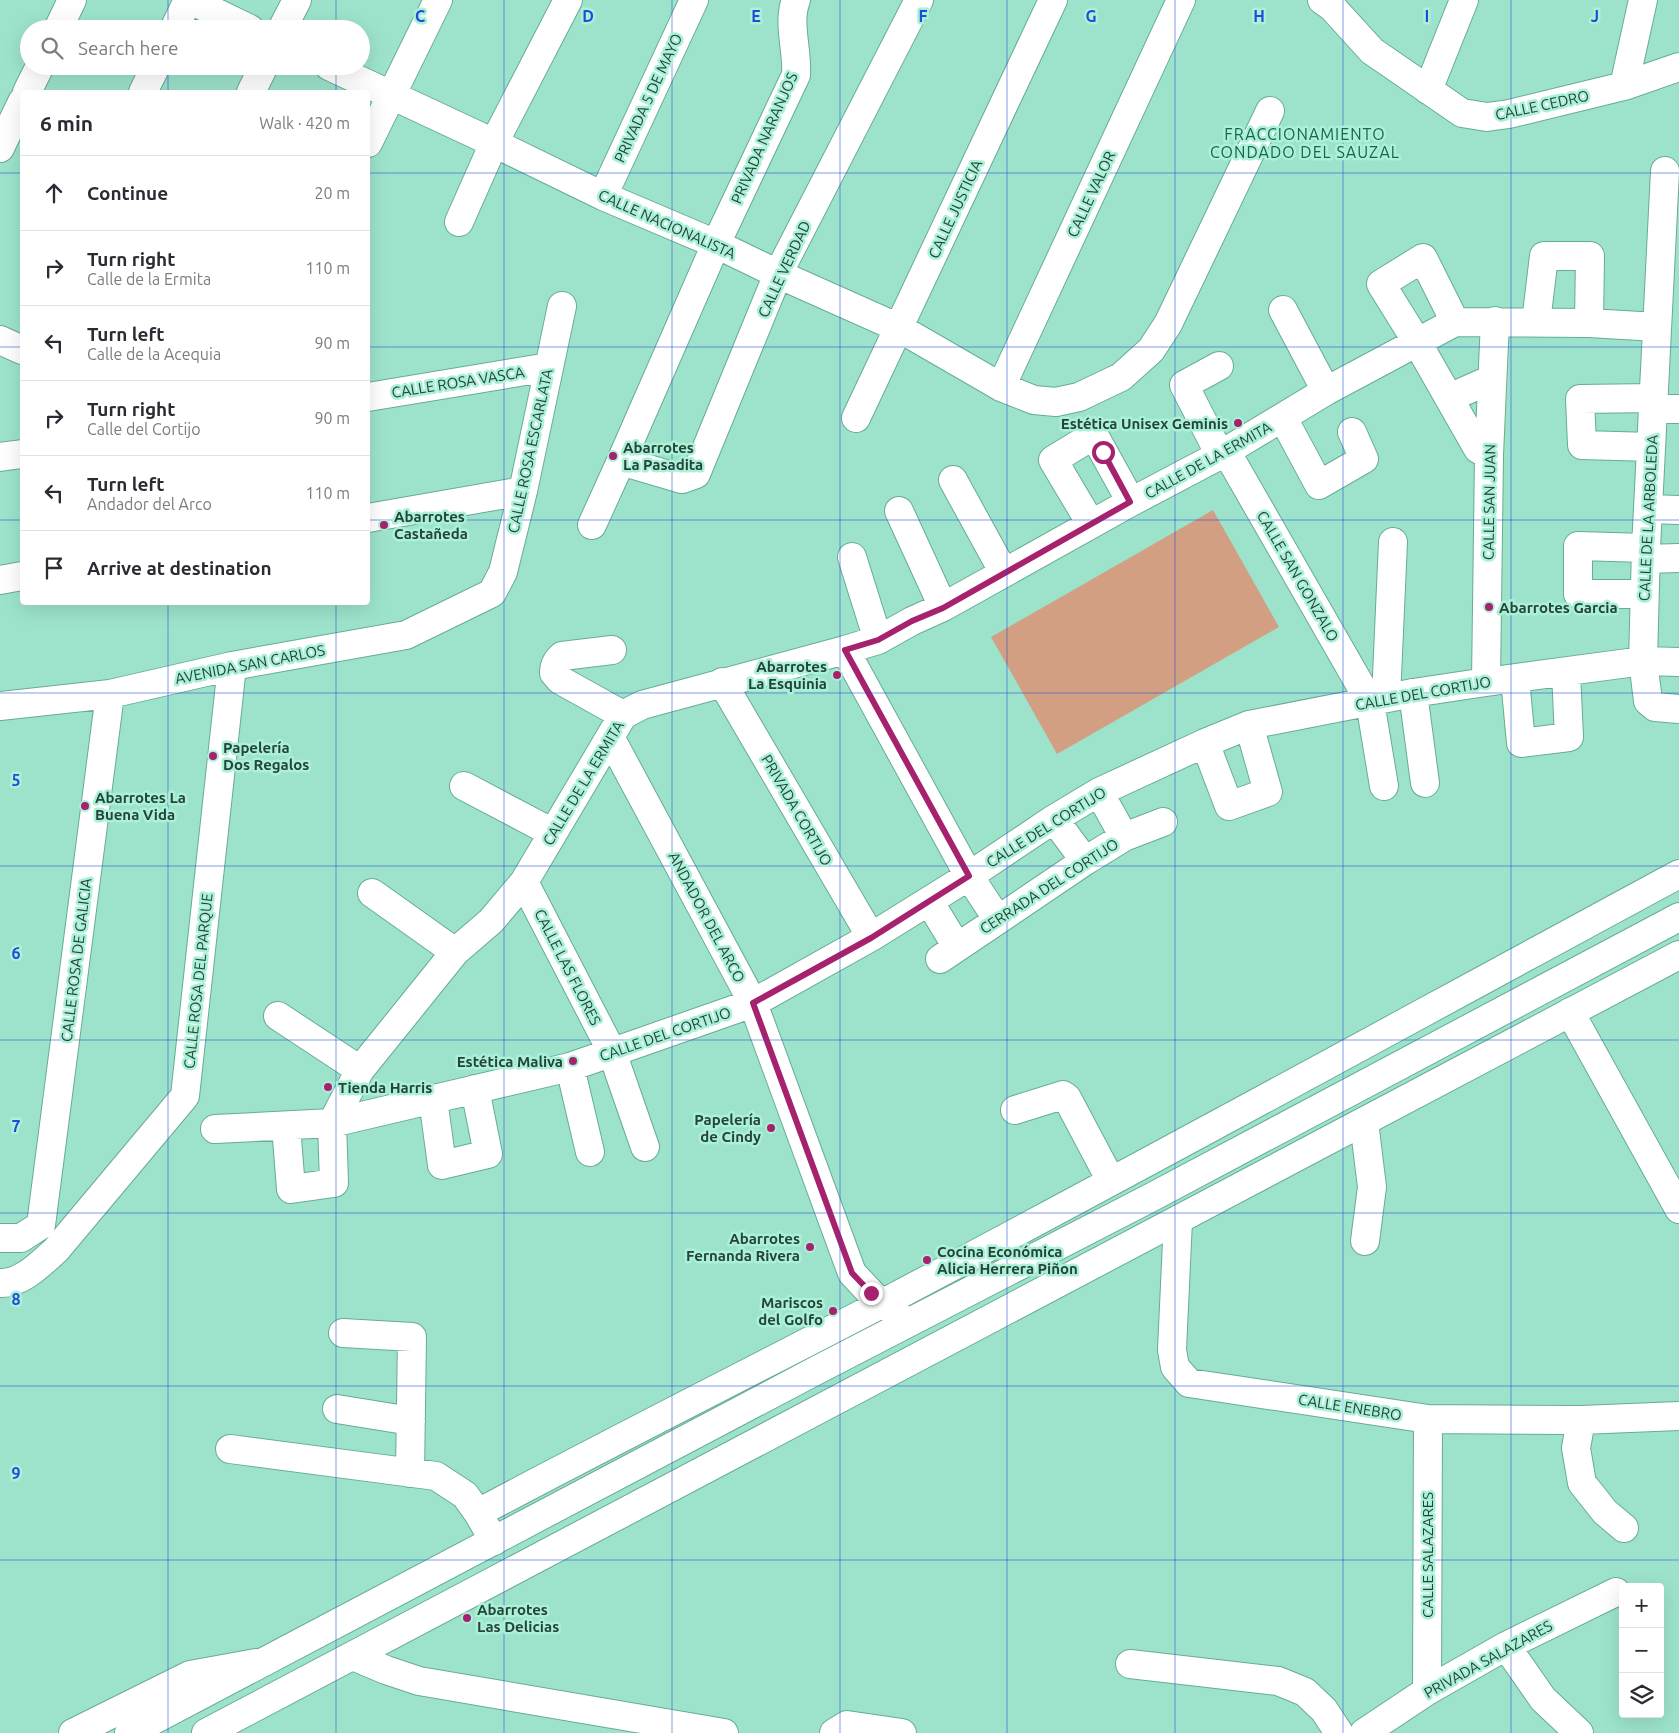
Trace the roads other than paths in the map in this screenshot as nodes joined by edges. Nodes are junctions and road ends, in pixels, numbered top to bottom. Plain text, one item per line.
1 (72, 0) edge
2 (189, 0) edge
3 (297, 0) edge
4 (438, 0) edge
5 (568, 0) edge
6 (694, 0) edge
7 (796, 0) edge
8 (919, 0) edge
9 (1053, 0) edge
10 (1181, 0) edge
11 (1464, 0) edge
12 (1643, 0) edge
13 (1330, 2) edge
14 (62, 20) edge
15 (179, 20) edge
16 (231, 20) edge
17 (287, 20) edge
18 (1679, 67) edge
19 (36, 75) edge
20 (152, 75) edge
21 (260, 75) edge
22 (347, 75) edge
23 (1624, 86) junction
24 (28, 90) edge
25 (144, 90) edge
26 (252, 90) edge
27 (1428, 90) junction
28 (390, 96) junction
29 (20, 106) edge
30 (1270, 111) dead end
31 (370, 139) edge
32 (494, 143) junction
33 (0, 148) edge
34 (1664, 171) dead end
35 (603, 196) junction
36 (459, 222) dead end
37 (716, 244) junction
38 (778, 274) junction
39 (1669, 295) edge
40 (562, 306) dead end
41 (1282, 310) dead end
42 (1495, 321) junction
43 (1455, 322) junction
44 (1536, 322) junction
45 (1589, 323) junction
46 (1657, 326) junction
47 (899, 328) junction
48 (1417, 342) junction
49 (549, 366) junction
50 (1219, 366) dead end
51 (1492, 378) junction
52 (1001, 387) junction
53 (1326, 391) junction
54 (1664, 393) edge
55 (370, 397) edge
56 (1449, 398) junction
57 (856, 418) dead end
58 (1283, 418) junction
59 (1352, 432) dead end
60 (1651, 447) junction
61 (1223, 453) junction
62 (20, 454) edge
63 (1489, 455) junction
64 (0, 458) edge
65 (621, 461) junction
66 (953, 480) dead end
67 (523, 491) junction
68 (1130, 502) junction
69 (1648, 509) junction
70 (1679, 510) edge
71 (899, 511) dead end
72 (370, 518) edge
73 (1091, 524) junction
74 (592, 525) dead end
75 (1393, 542) dead end
76 (1646, 553) junction
77 (852, 557) dead end
78 (1679, 558) edge
79 (1004, 573) junction
80 (20, 576) edge
81 (0, 580) edge
82 (492, 593) joint
83 (1644, 594) junction
84 (943, 608) junction
85 (878, 640) junction
86 (612, 650) dead end
87 (845, 650) junction
88 (1643, 661) junction
89 (1679, 662) edge
90 (232, 666) junction
91 (1566, 673) junction
92 (1515, 679) junction
93 (722, 682) junction
94 (1486, 682) junction
95 (1413, 693) junction
96 (110, 694) junction
97 (1378, 700) junction
98 (0, 706) edge
99 (1667, 708) edge
100 (617, 726) junction
101 (1250, 726) junction
102 (1205, 743) junction
103 (1420, 746) junction
104 (1380, 754) junction
105 (1425, 783) dead end
106 (464, 786) dead end
107 (1384, 786) dead end
108 (1100, 792) junction
109 (1054, 820) junction
110 (1163, 822) dead end
111 (553, 833) junction
112 (1124, 837) junction
113 (1085, 861) junction
114 (1679, 874) edge
115 (969, 876) junction
116 (524, 882) junction
117 (372, 894) dead end
118 (929, 901) junction
119 (1679, 917) edge
120 (998, 920) junction
121 (871, 938) junction
122 (455, 952) junction
123 (1679, 955) edge
124 (753, 1003) junction
125 (1570, 1012) junction
126 (278, 1016) dead end
127 (612, 1052) junction
128 (570, 1067) junction
129 (360, 1070) junction
130 (476, 1089) junction
131 (433, 1099) junction
132 (1015, 1110) dead end
133 (1364, 1122) junction
134 (332, 1123) junction
135 (1214, 1125) junction
136 (286, 1126) junction
137 (215, 1129) dead end
138 (645, 1147) dead end
139 (590, 1152) dead end
140 (1230, 1155) junction
141 (1137, 1168) junction
142 (1111, 1181) junction
143 (1152, 1196) junction
144 (1679, 1209) edge
145 (1178, 1220) junction
146 (41, 1225) junction
147 (0, 1238) edge
148 (1365, 1241) dead end
149 (56, 1250) junction
150 (852, 1273) junction
151 (0, 1283) edge
152 (881, 1304) junction
153 (916, 1319) junction
154 (847, 1321) junction
155 (343, 1333) dead end
156 (794, 1382) junction
157 (337, 1410) dead end
158 (811, 1415) junction
159 (1679, 1416) edge
160 (1428, 1418) junction
161 (1582, 1420) junction
162 (411, 1421) junction
163 (649, 1423) junction
164 (230, 1449) dead end
165 (663, 1452) junction
166 (410, 1473) junction
167 (542, 1479) junction
168 (557, 1507) junction
169 (478, 1513) junction
170 (1624, 1528) dead end
171 (494, 1541) junction
172 (512, 1572) junction
173 (1616, 1592) dead end
174 (1506, 1646) junction
175 (353, 1656) junction
176 (265, 1662) junction
177 (1130, 1664) dead end
178 (1427, 1692) junction
179 (73, 1733) edge
180 (129, 1733) edge
181 (206, 1733) edge
182 (724, 1733) edge
183 (834, 1733) edge
184 (902, 1733) edge
185 (1339, 1733) edge
186 (1364, 1733) edge
187 (1579, 1733) edge

1 - 14 street
2 - 15 street
2 - 16 street
3 - 17 street
4 - 28 street
5 - 32 street
6 - 35 street, PRIVADA 5 DE MAYO
7 - 37 street, PRIVADA NARANJOS
8 - 38 street, CALLE VERDAD
9 - 47 street, CALLE JUSTICIA
10 - 52 street, CALLE VALOR
11 - 27 street
12 - 23 street
13 - 27 street, CALLE CEDRO
18 - 23 street, CALLE CEDRO
19 - 24 street
20 - 25 street
21 - 26 street
22 - 28 street, CALLE NACIONALISTA
23 - 27 street, CALLE CEDRO
28 - 31 street
28 - 32 street, CALLE NACIONALISTA
29 - 33 street
30 - 52 street, CALLE NACIONALISTA
32 - 35 street, CALLE NACIONALISTA
32 - 36 street
34 - 39 street, CALLE DE LA ARBOLEDA
35 - 37 street, CALLE NACIONALISTA
37 - 38 street, CALLE NACIONALISTA
37 - 65 street, PRIVADA NARANJOS
38 - 47 street, CALLE NACIONALISTA
38 - 65 street, CALLE VERDAD
39 - 46 street, CALLE DE LA ARBOLEDA
40 - 49 street, CALLE ROSA ESCARLATA
41 - 53 street
42 - 43 street, CALLE DE LA ERMITA
42 - 44 street, CALLE DE LA ERMITA
42 - 51 street, CALLE SAN JUAN
43 - 48 street, CALLE DE LA ERMITA
43 - 48 street
44 - 45 street, CALLE DE LA ERMITA
44 - 45 street
45 - 46 street, CALLE DE LA ERMITA
46 - 54 street, CALLE DE LA ARBOLEDA
47 - 52 street, CALLE NACIONALISTA
47 - 57 street, CALLE JUSTICIA
48 - 53 street, CALLE DE LA ERMITA
48 - 56 street
49 - 55 street, CALLE ROSA VASCA
49 - 67 street, CALLE ROSA ESCARLATA
50 - 61 street, CALLE SAN GONZALO
51 - 56 street
51 - 63 street, CALLE SAN JUAN
53 - 58 street, CALLE DE LA ERMITA
54 - 60 street, CALLE DE LA ARBOLEDA
54 - 60 street
56 - 63 street
58 - 59 street
58 - 61 street, CALLE DE LA ERMITA
60 - 69 street, CALLE DE LA ARBOLEDA
61 - 68 street, CALLE DE LA ERMITA
61 - 97 street, CALLE SAN GONZALO
62 - 64 street
63 - 94 street, CALLE SAN JUAN
65 - 74 street, PRIVADA NARANJOS
66 - 79 street
67 - 72 street
67 - 82 street, CALLE ROSA ESCARLATA
68 - 73 street, CALLE DE LA ERMITA
68 - 73 street
69 - 70 street
69 - 76 street, CALLE DE LA ARBOLEDA
71 - 84 street
73 - 79 street, CALLE DE LA ERMITA
75 - 97 street
76 - 78 street
76 - 83 street, CALLE DE LA ARBOLEDA
76 - 83 street
77 - 85 street
79 - 84 street, CALLE DE LA ERMITA
80 - 81 street
82 - 90 street, AVENIDA SAN CARLOS
83 - 88 street, CALLE DE LA ARBOLEDA
84 - 85 street, CALLE DE LA ERMITA
85 - 87 street, CALLE DE LA ERMITA
86 - 100 street
87 - 93 street, CALLE DE LA ERMITA
87 - 115 street
88 - 89 street, CALLE DEL CORTIJO
88 - 91 street, CALLE DEL CORTIJO
88 - 99 street, CALLE DE LA ARBOLEDA
90 - 96 street, AVENIDA SAN CARLOS
90 - 149 street, CALLE ROSA DEL PARQUE
91 - 92 street, CALLE DEL CORTIJO
91 - 92 street
92 - 94 street, CALLE DEL CORTIJO
93 - 100 street, CALLE DE LA ERMITA
93 - 121 street, PRIVADA CORTIJO
94 - 95 street, CALLE DEL CORTIJO
95 - 97 street, CALLE DEL CORTIJO
95 - 103 street
96 - 98 street, AVENIDA SAN CARLOS
96 - 146 street, CALLE ROSA DE GALICIA
97 - 101 street, CALLE DEL CORTIJO
97 - 104 street
100 - 111 street, CALLE DE LA ERMITA
100 - 124 street, ANDADOR DEL ARCO
101 - 102 street, CALLE DEL CORTIJO
101 - 102 street
102 - 108 street, CALLE DEL CORTIJO
103 - 104 street
103 - 105 street
104 - 107 street
106 - 111 street
108 - 109 street, CALLE DEL CORTIJO
108 - 112 street
109 - 113 street
109 - 115 street, CALLE DEL CORTIJO
110 - 112 street, CERRADA DEL CORTIJO
111 - 116 street, CALLE DE LA ERMITA
112 - 113 street, CERRADA DEL CORTIJO
113 - 120 street, CERRADA DEL CORTIJO
114 - 135 street
115 - 118 street, CALLE DEL CORTIJO
115 - 120 street
116 - 122 street, CALLE DE LA ERMITA
116 - 127 street, CALLE LAS FLORES
117 - 122 street
118 - 120 street, CERRADA DEL CORTIJO
118 - 121 street, CALLE DEL CORTIJO
119 - 140 street
121 - 124 street, CALLE DEL CORTIJO
122 - 129 street, CALLE DE LA ERMITA
123 - 125 street
124 - 127 street, CALLE DEL CORTIJO
124 - 150 street, ANDADOR DEL ARCO
125 - 133 street
125 - 144 street
126 - 129 street
127 - 128 street, CALLE DEL CORTIJO
127 - 138 street, CALLE LAS FLORES
128 - 130 street, CALLE DEL CORTIJO
128 - 139 street
129 - 134 street, CALLE DE LA ERMITA
130 - 131 street, CALLE DEL CORTIJO
130 - 131 street
131 - 134 street, CALLE DEL CORTIJO
132 - 142 street
133 - 145 street
133 - 148 street
134 - 136 street, CALLE DEL CORTIJO
134 - 136 street
135 - 140 street
135 - 141 street
136 - 137 street, CALLE DEL CORTIJO
140 - 143 street
141 - 142 street
141 - 143 street
142 - 152 street
143 - 153 street
145 - 158 street
145 - 160 street, CALLE ENEBRO
146 - 147 street
146 - 149 street
149 - 151 street, CALLE ROSA DEL PARQUE
150 - 152 street, ANDADOR DEL ARCO
150 - 154 street, ANDADOR DEL ARCO
152 - 153 street, ANDADOR DEL ARCO
152 - 154 street
153 - 156 street
154 - 156 street, ANDADOR DEL ARCO
154 - 163 street
155 - 162 street
156 - 158 street
156 - 165 street
157 - 162 street
158 - 172 street
159 - 161 street, CALLE ENEBRO
160 - 161 street, CALLE ENEBRO
160 - 178 street, CALLE SALAZARES
161 - 170 street
162 - 166 street
163 - 165 street
163 - 167 street
164 - 166 street
165 - 168 street
166 - 169 street
167 - 168 street
167 - 169 street
168 - 171 street
169 - 171 street
171 - 172 street
171 - 176 street
172 - 175 street
173 - 174 street, PRIVADA SALAZARES
174 - 178 street, PRIVADA SALAZARES
174 - 187 street
175 - 181 street
175 - 182 street
176 - 179 street
176 - 180 street
177 - 185 street
178 - 186 street, PRIVADA SALAZARES
183 - 184 street

